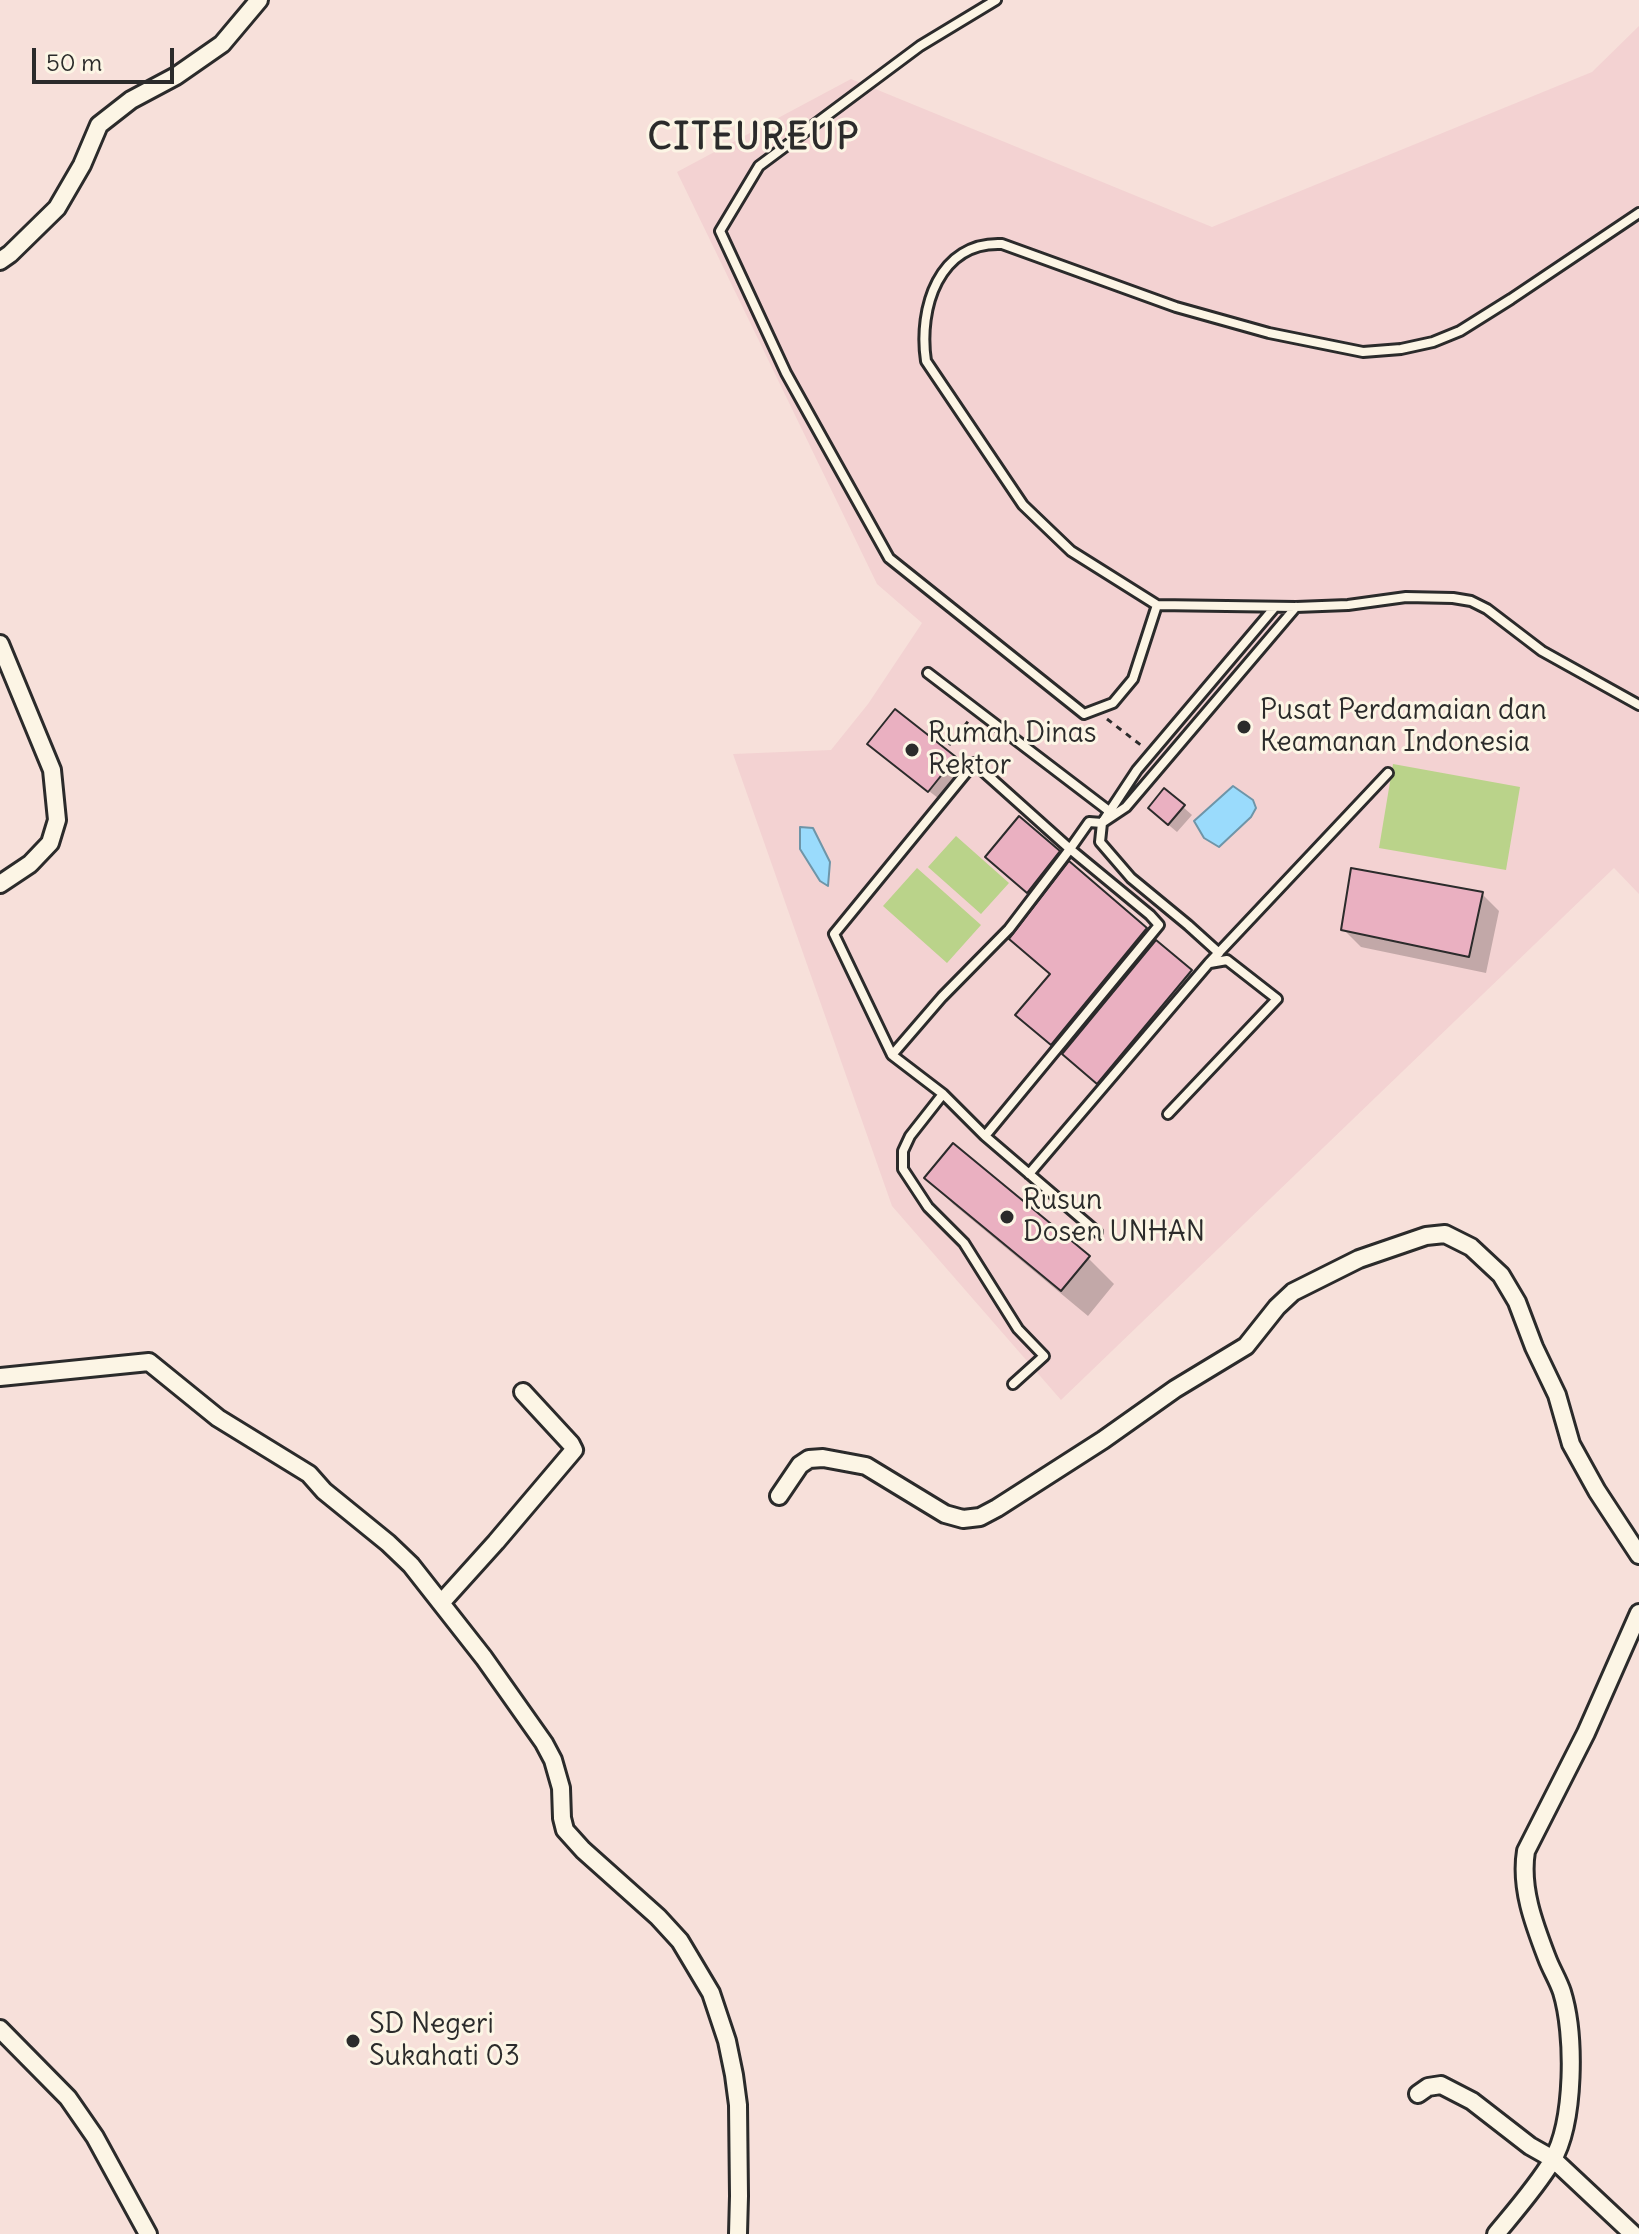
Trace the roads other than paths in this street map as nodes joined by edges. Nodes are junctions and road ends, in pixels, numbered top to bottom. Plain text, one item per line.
1 (259, 0) edge
2 (996, 0) edge
3 (1639, 213) edge
4 (0, 261) edge
5 (1157, 605) junction
6 (1275, 607) junction
7 (1296, 607) junction
8 (0, 644) edge
9 (928, 673) dead end
10 (1639, 705) edge
11 (1388, 773) dead end
12 (1109, 811) junction
13 (1102, 823) junction
14 (1070, 849) junction
15 (0, 884) edge
16 (1219, 953) junction
17 (1209, 963) junction
18 (892, 1055) junction
19 (943, 1094) junction
20 (1168, 1114) dead end
21 (985, 1136) junction
22 (1029, 1174) junction
23 (1097, 1232) dead end
24 (0, 1377) edge
25 (1013, 1384) dead end
26 (523, 1392) dead end
27 (779, 1496) dead end
28 (1639, 1555) edge
29 (441, 1603) junction
30 (1639, 1613) edge
31 (0, 2029) edge
32 (1418, 2094) dead end
33 (1553, 2159) junction
34 (1498, 2233) edge
35 (148, 2234) edge
36 (738, 2234) edge
37 (1633, 2234) edge

1 - 4 street
2 - 5 lane
3 - 5 lane
5 - 6 lane
6 - 7 lane
6 - 12 lane
7 - 10 lane
7 - 13 lane
8 - 15 street
9 - 12 lane
11 - 16 lane
12 - 13 lane
13 - 14 lane
13 - 16 lane
14 - 18 lane
14 - 18 lane
14 - 21 lane
16 - 17 lane
17 - 20 lane
17 - 22 lane
18 - 19 lane
19 - 21 lane
19 - 25 lane
21 - 22 lane
22 - 23 lane
24 - 29 street
26 - 29 street
27 - 28 street
29 - 36 street
30 - 33 street
31 - 35 street
32 - 33 street
33 - 34 street
33 - 37 street

